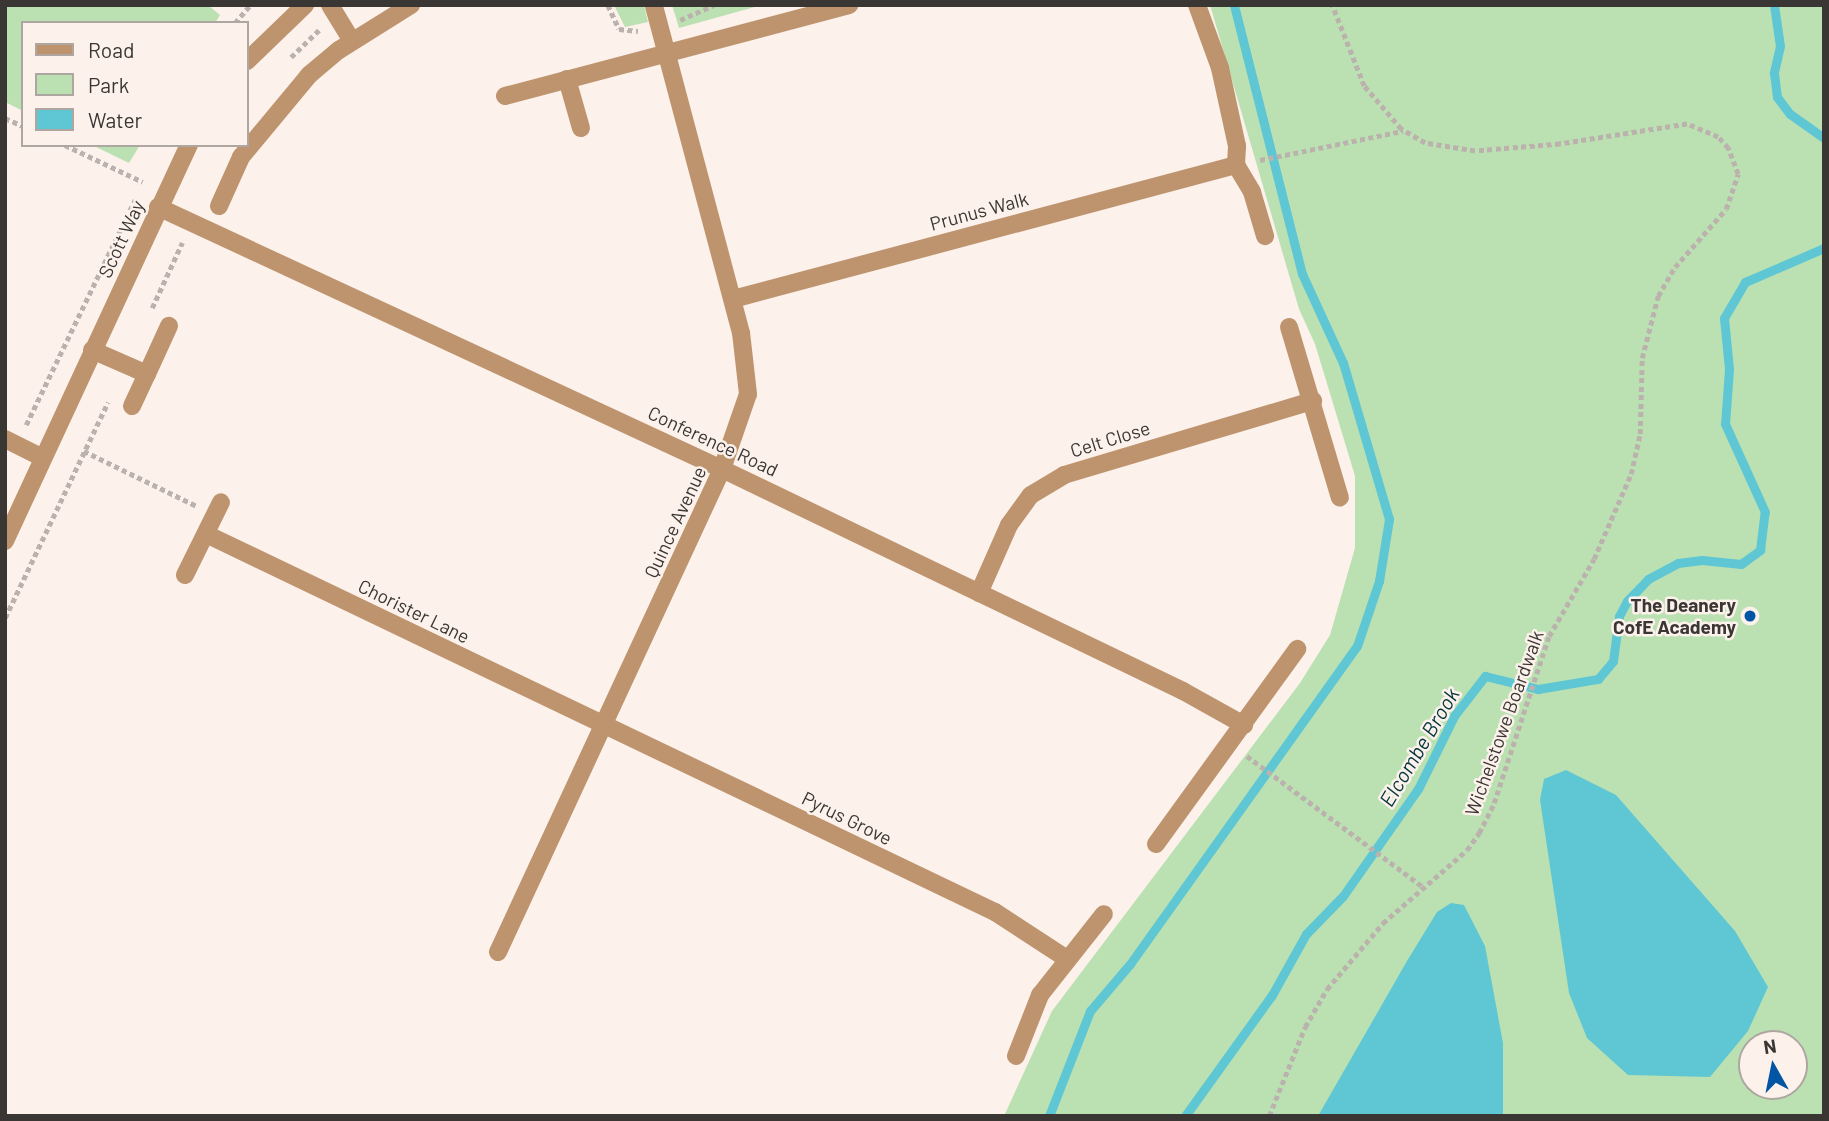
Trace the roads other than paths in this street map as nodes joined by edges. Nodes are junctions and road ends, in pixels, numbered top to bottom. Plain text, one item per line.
1 (305, 5) edge
2 (330, 5) edge
3 (411, 5) edge
4 (654, 5) edge
5 (849, 5) edge
6 (1197, 5) edge
7 (352, 41) junction
8 (666, 54) junction
9 (248, 60) edge
10 (567, 79) junction
11 (505, 96) dead end
12 (581, 128) dead end
13 (188, 147) edge
14 (1236, 165) junction
15 (219, 206) dead end
16 (158, 207) junction
17 (1265, 236) dead end
18 (733, 299) junction
19 (169, 326) dead end
20 (1289, 327) dead end
21 (92, 350) junction
22 (147, 374) junction
23 (1313, 401) junction
24 (132, 406) dead end
25 (11, 442) edge
26 (43, 458) junction
27 (722, 469) junction
28 (1340, 498) dead end
29 (219, 508) road end
30 (206, 534) junction
31 (5, 541) edge
32 (186, 575) dead end
33 (979, 593) junction
34 (1297, 649) dead end
35 (604, 725) junction
36 (1244, 725) junction
37 (1156, 844) dead end
38 (1104, 914) dead end
39 (498, 952) dead end
40 (1067, 959) junction
41 (1016, 1056) dead end

1 - 9 street
2 - 7 street
3 - 7 street
4 - 8 street, Quince Avenue
5 - 8 street
6 - 14 street
7 - 15 street
8 - 10 street
8 - 18 street, Quince Avenue
10 - 11 street
10 - 12 street
13 - 16 street, Scott Way
14 - 17 street
14 - 18 street, Prunus Walk
16 - 21 street, Scott Way
16 - 27 street, Conference Road
18 - 27 street, Quince Avenue
19 - 22 street
20 - 23 street
21 - 22 street
21 - 26 street, Scott Way
22 - 24 street
23 - 28 street
23 - 33 street, Celt Close
25 - 26 street
26 - 31 street, Scott Way
27 - 33 street, Conference Road
27 - 35 street, Quince Avenue
29 - 30 street
30 - 32 street
30 - 35 street, Chorister Lane
33 - 36 street, Conference Road
34 - 36 street
35 - 39 street, Quince Avenue
35 - 40 street, Pyrus Grove
36 - 37 street
38 - 40 street
40 - 41 street

